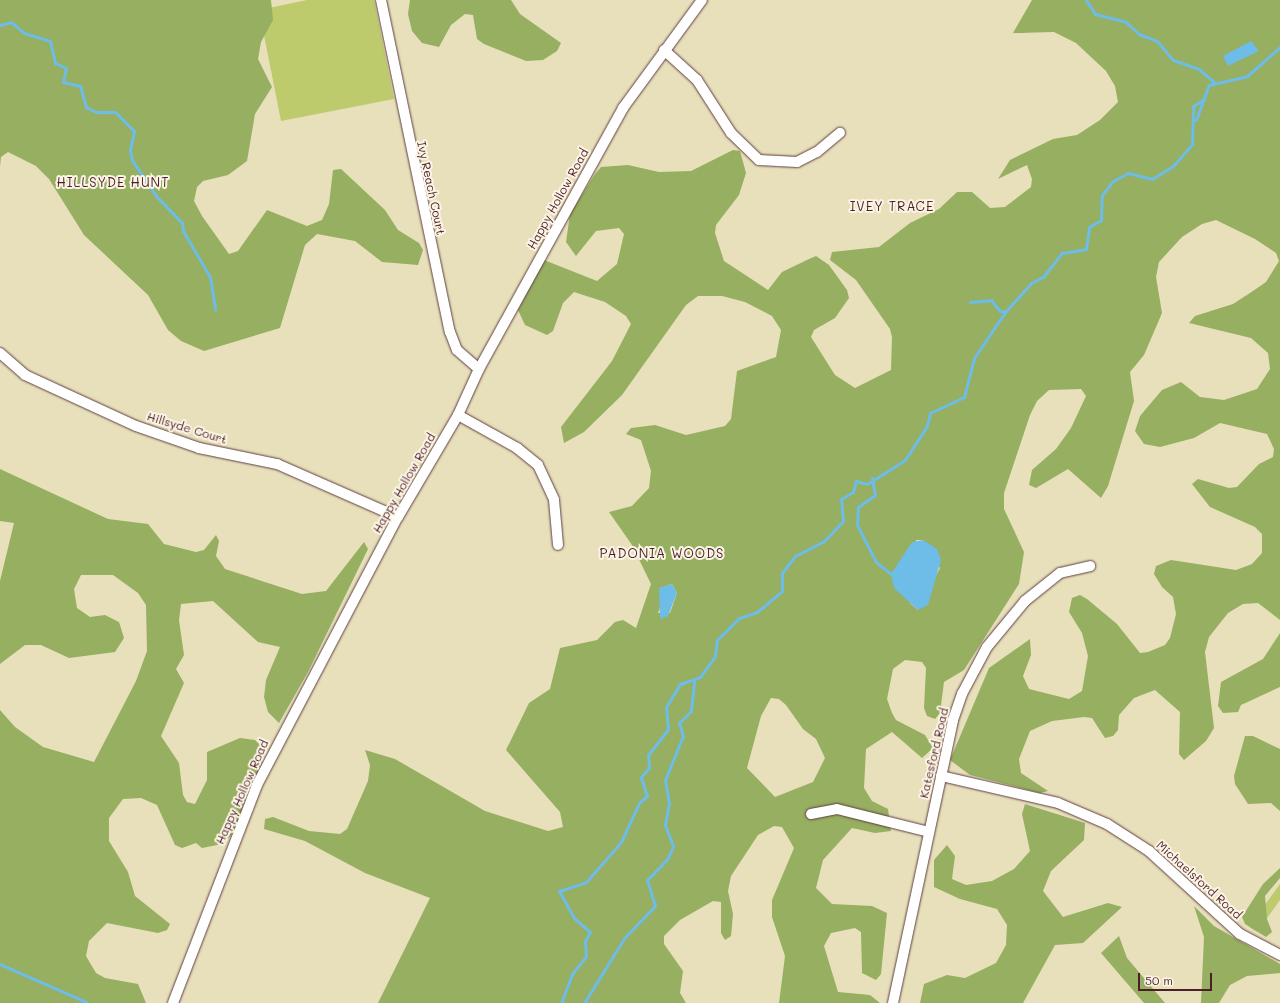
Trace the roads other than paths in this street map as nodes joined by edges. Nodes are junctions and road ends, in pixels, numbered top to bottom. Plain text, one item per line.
1 (380, 0) edge
2 (702, 0) edge
3 (664, 50) junction
4 (840, 133) dead end
5 (0, 353) edge
6 (479, 369) junction
7 (458, 415) junction
8 (398, 517) junction
9 (558, 545) dead end
10 (1090, 566) dead end
11 (941, 776) junction
12 (811, 814) dead end
13 (929, 832) junction
14 (1280, 955) edge
15 (173, 1003) edge
16 (893, 1003) edge

1 - 6 street, Ivy Reach Court
2 - 3 street, Happy Hollow Road
3 - 4 street
3 - 6 street, Happy Hollow Road
5 - 8 street, Hillsyde Court
6 - 7 street, Happy Hollow Road
7 - 8 street, Happy Hollow Road
7 - 9 street
8 - 15 street, Happy Hollow Road
10 - 11 street, Katesford Road
11 - 13 street, Katesford Road
11 - 14 street, Michaelsford Road
12 - 13 street
13 - 16 street, Katesford Road

